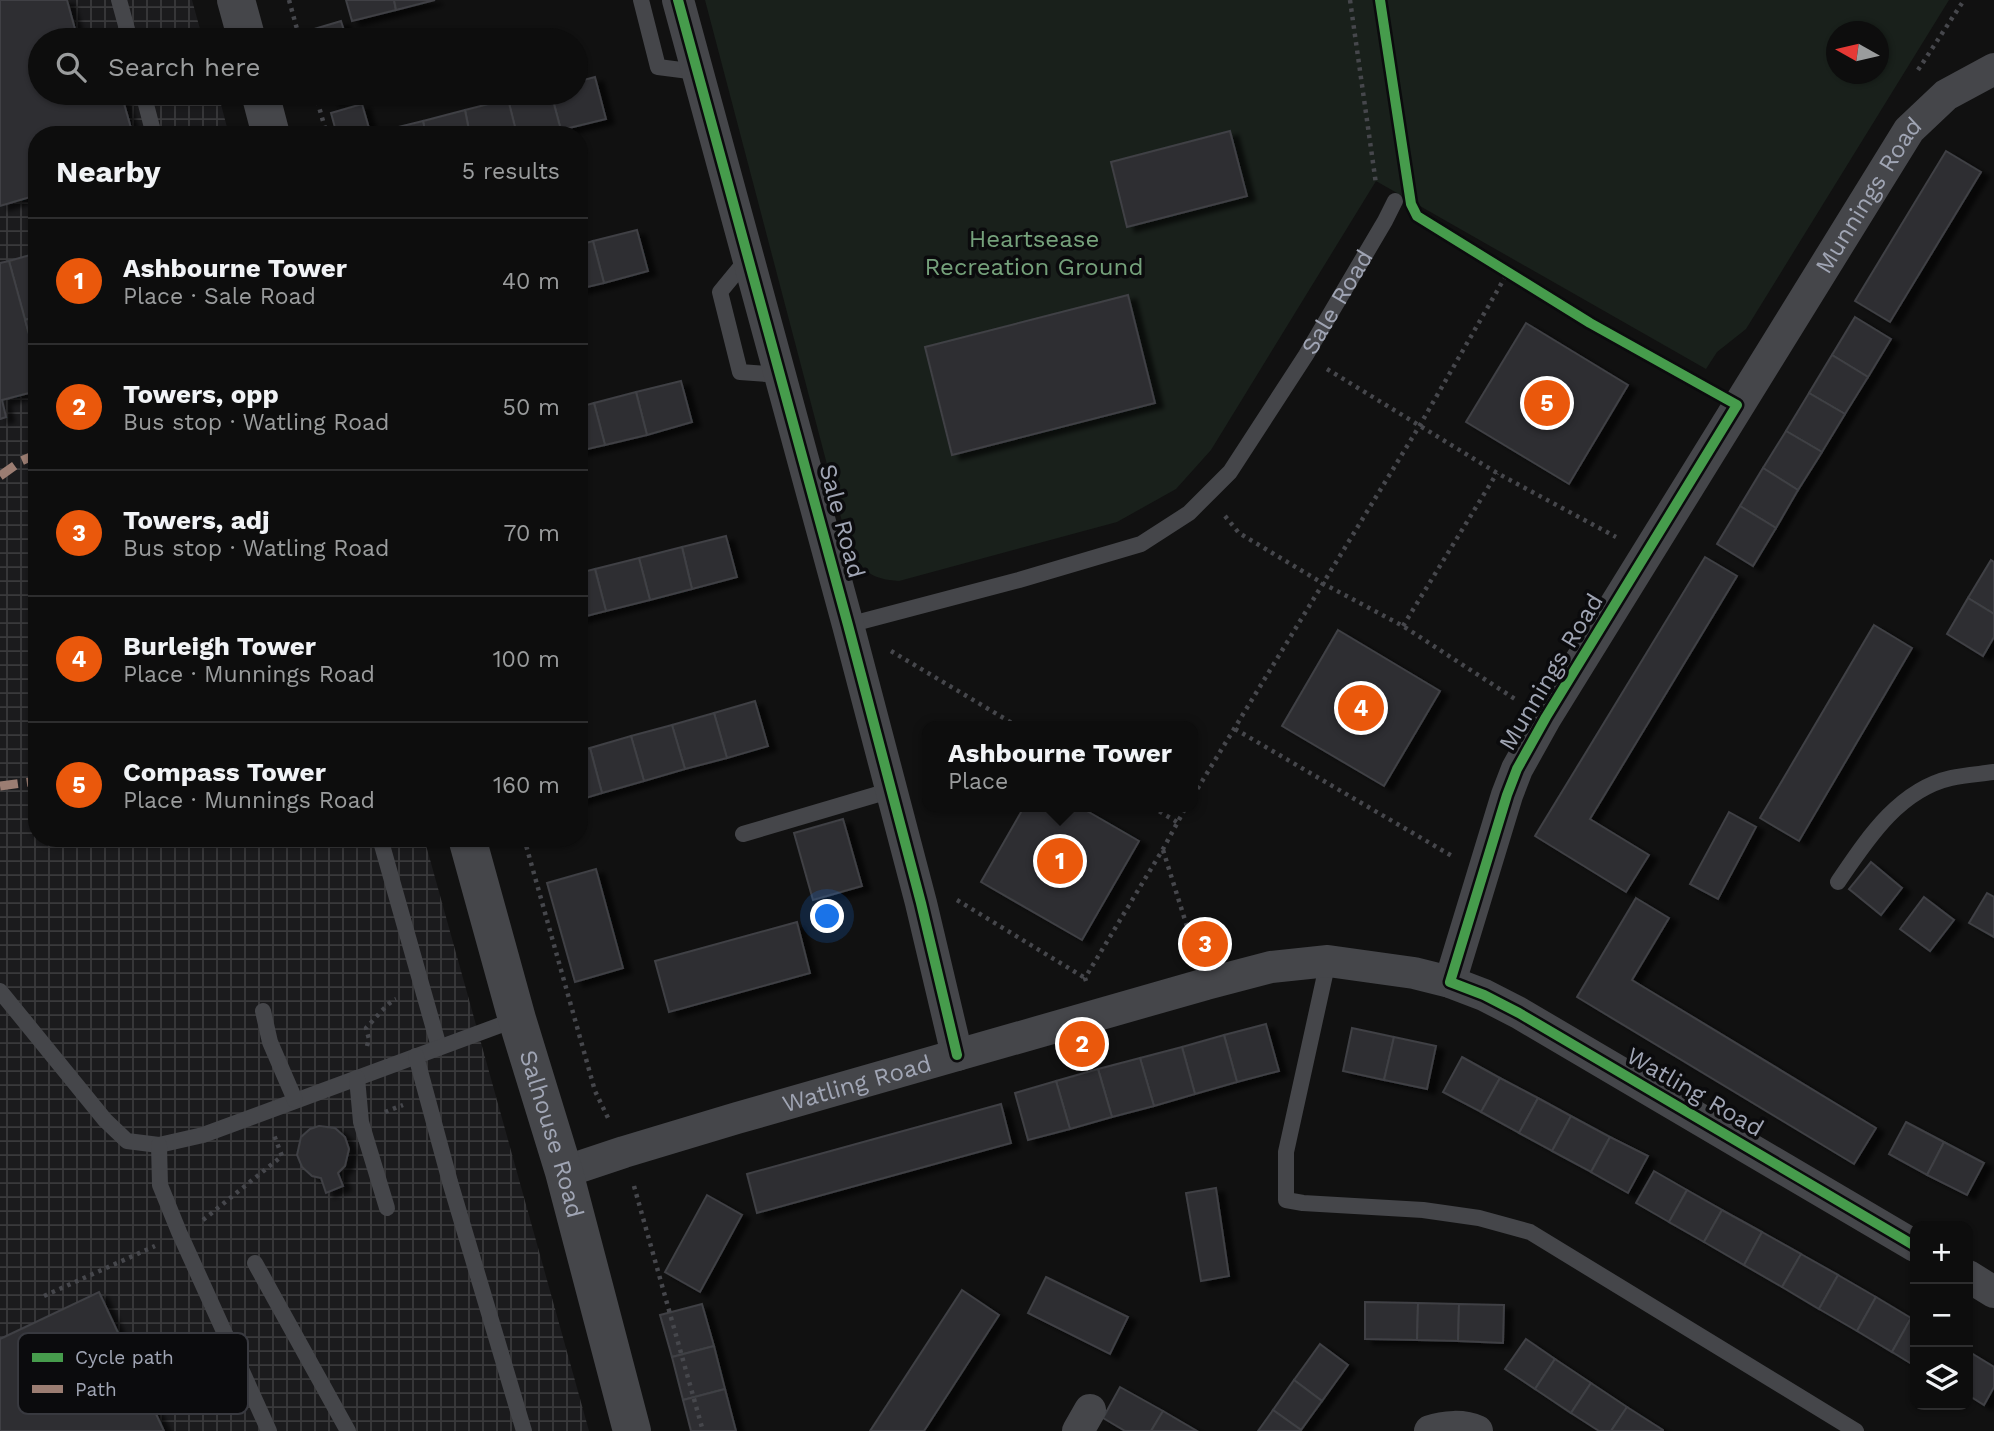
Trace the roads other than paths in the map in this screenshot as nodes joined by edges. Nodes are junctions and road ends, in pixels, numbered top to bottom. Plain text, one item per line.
1 (119, 0) edge
2 (236, 0) edge
3 (641, 0) edge
4 (678, 0) edge
5 (127, 28) edge
6 (244, 28) edge
7 (1994, 69) edge
8 (697, 72) junction
9 (146, 105) edge
10 (263, 105) edge
11 (152, 126) edge
12 (269, 126) edge
13 (1395, 201) dead end
14 (848, 625) junction
15 (1994, 772) edge
16 (892, 790) junction
17 (743, 834) dead end
18 (383, 847) edge
19 (469, 847) edge
20 (1838, 882) dead end
21 (1328, 961) junction
22 (1450, 982) junction
23 (0, 991) edge
24 (263, 1011) dead end
25 (517, 1019) junction
26 (439, 1047) junction
27 (957, 1055) junction
28 (416, 1056) junction
29 (358, 1078) junction
30 (295, 1100) junction
31 (159, 1145) junction
32 (564, 1172) junction
33 (387, 1208) dead end
34 (1910, 1243) edge
35 (255, 1263) dead end
36 (1973, 1279) edge
37 (1994, 1292) edge
38 (224, 1333) edge
39 (248, 1385) edge
40 (269, 1431) edge
41 (348, 1431) edge
42 (524, 1431) edge
43 (632, 1431) edge
44 (1430, 1431) edge
45 (1477, 1431) edge
46 (1856, 1431) edge

1 - 5 lane
2 - 6 street
3 - 8 lane
4 - 8 street, Sale Road
7 - 22 street, Munnings Road
8 - 14 street, Sale Road
9 - 11 lane
10 - 12 street
13 - 14 lane, Sale Road
14 - 16 street, Sale Road
15 - 20 lane
16 - 17 lane
16 - 27 street, Sale Road
18 - 26 lane
19 - 25 street, Salhouse Road
21 - 22 street, Watling Road
21 - 27 street, Watling Road
21 - 46 lane
22 - 34 street, Watling Road
23 - 31 lane
24 - 30 lane
25 - 26 lane
25 - 32 street, Salhouse Road
26 - 28 lane
27 - 32 street, Watling Road
28 - 29 lane
28 - 42 lane
29 - 30 lane
29 - 33 lane
30 - 31 lane
31 - 38 lane
32 - 43 street, Salhouse Road
35 - 41 lane
36 - 37 street
39 - 40 lane
44 - 45 street

